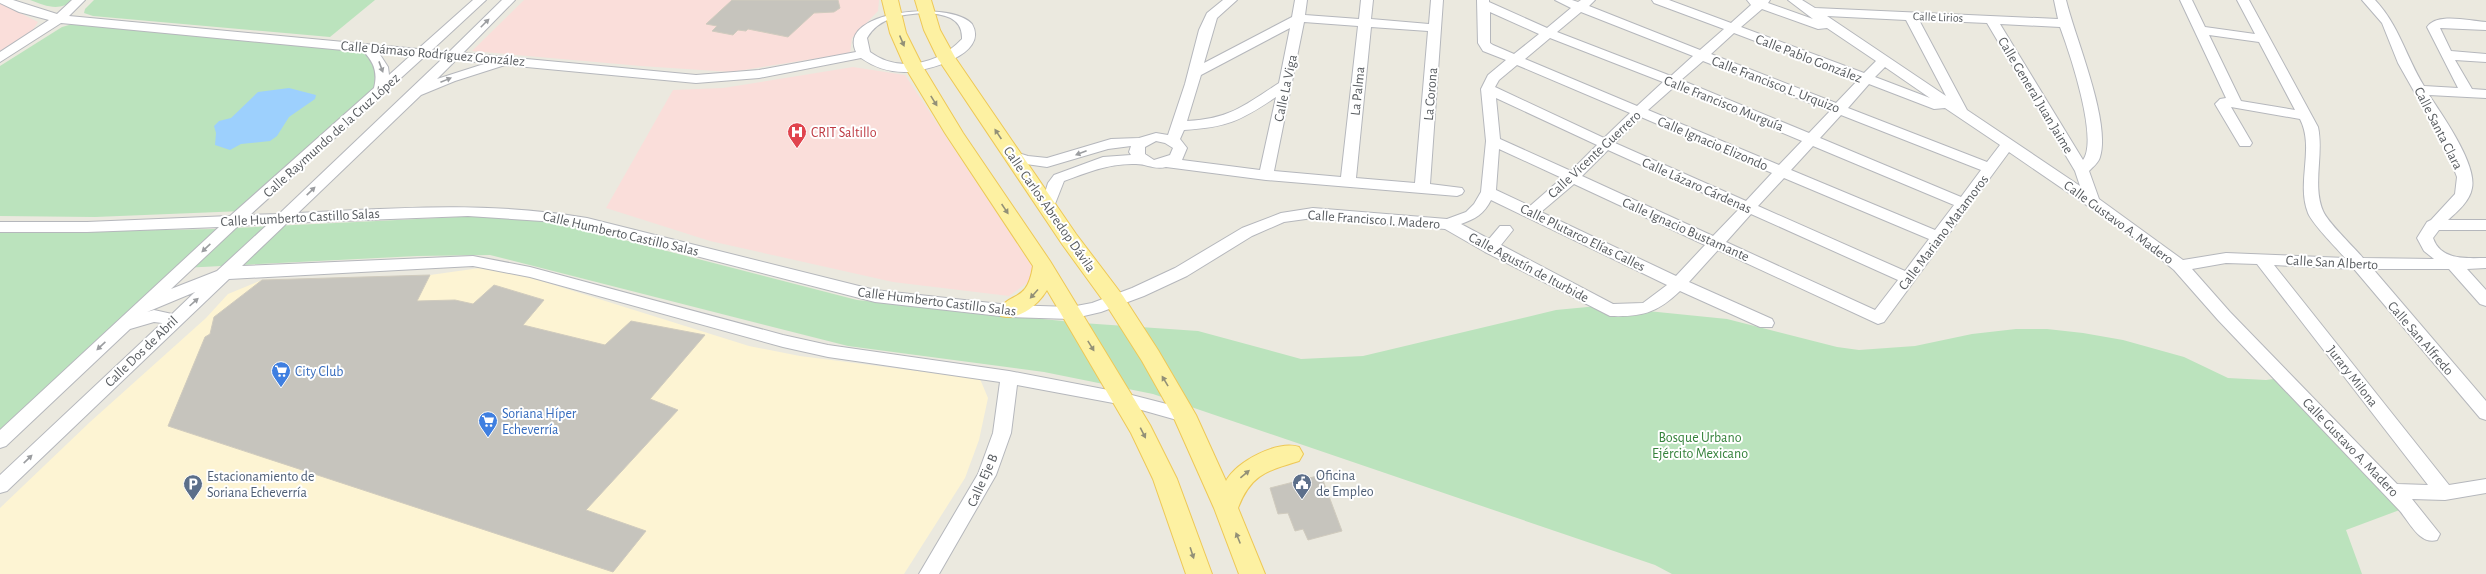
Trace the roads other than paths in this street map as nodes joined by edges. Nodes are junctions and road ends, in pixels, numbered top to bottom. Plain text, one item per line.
1 (3, 0) edge
2 (79, 0) edge
3 (480, 0) edge
4 (508, 0) edge
5 (1230, 0) edge
6 (1301, 0) edge
7 (1367, 0) edge
8 (1437, 0) edge
9 (1561, 0) edge
10 (1658, 0) edge
11 (1794, 0) edge
12 (2060, 0) edge
13 (2186, 0) edge
14 (2244, 0) edge
15 (2368, 0) edge
16 (1758, 1) edge
17 (1483, 2) edge
18 (924, 4) edge
19 (1584, 4) edge
20 (891, 7) edge
21 (1812, 12) junction
22 (1910, 16) junction
23 (1299, 18) junction
24 (59, 19) junction
25 (1991, 20) junction
26 (1364, 23) junction
27 (2064, 23) junction
28 (2486, 26) edge
29 (1436, 28) junction
30 (1732, 28) junction
31 (2200, 30) junction
32 (1840, 32) junction
33 (1548, 33) junction
34 (440, 37) junction
35 (469, 39) junction
36 (2263, 39) junction
37 (367, 47) junction
38 (424, 52) junction
39 (452, 54) junction
40 (864, 54) junction
41 (2446, 55) junction
42 (1704, 56) junction
43 (0, 58) edge
44 (1515, 58) junction
45 (2486, 58) edge
46 (947, 59) junction
47 (514, 61) junction
48 (1883, 61) junction
49 (914, 67) junction
50 (1196, 72) junction
51 (1866, 80) junction
52 (1674, 82) junction
53 (1286, 84) junction
54 (1488, 89) junction
55 (2420, 90) junction
56 (380, 91) junction
57 (2467, 92) junction
58 (2486, 94) edge
59 (411, 97) junction
60 (2235, 102) junction
61 (1838, 108) junction
62 (1639, 111) junction
63 (1961, 114) junction
64 (2307, 116) junction
65 (1180, 126) junction
66 (1810, 138) junction
67 (1172, 140) junction
68 (1493, 141) junction
69 (1141, 142) junction
70 (2245, 143) dead end
71 (1606, 144) junction
72 (2007, 146) junction
73 (1012, 154) junction
74 (1140, 159) junction
75 (1061, 160) junction
76 (1168, 163) junction
77 (1991, 169) junction
78 (2082, 171) junction
79 (1070, 173) junction
80 (1780, 173) junction
81 (1266, 175) junction
82 (1572, 178) junction
83 (1348, 182) junction
84 (1422, 188) junction
85 (1457, 191) dead end
86 (1488, 192) junction
87 (2092, 201) junction
88 (1965, 204) junction
89 (1048, 206) junction
90 (1747, 207) junction
91 (1532, 212) junction
92 (283, 218) junction
93 (234, 221) junction
94 (1448, 224) junction
95 (2432, 225) junction
96 (2486, 225) edge
97 (0, 227) edge
98 (1505, 230) dead end
99 (1938, 237) junction
100 (1715, 242) junction
101 (1490, 248) junction
102 (2261, 259) junction
103 (2452, 263) junction
104 (2486, 263) edge
105 (2357, 264) junction
106 (1044, 266) junction
107 (2180, 266) junction
108 (225, 274) junction
109 (1907, 278) junction
110 (1678, 284) junction
111 (2486, 300) edge
112 (1115, 301) junction
113 (144, 306) junction
114 (1009, 311) junction
115 (1071, 312) junction
116 (1878, 318) joint
117 (174, 320) junction
118 (1766, 323) dead end
119 (123, 326) junction
120 (1009, 377) junction
121 (1124, 399) junction
122 (2486, 413) edge
123 (1184, 415) junction
124 (0, 441) edge
125 (1291, 454) dead end
126 (0, 486) edge
127 (2486, 486) edge
128 (2393, 491) junction
129 (2445, 493) junction
130 (1226, 508) junction
131 (2430, 534) dead end
132 (929, 574) edge
133 (1199, 574) edge
134 (1252, 574) edge

1 - 24 street, Calle Dámaso Rodríguez González
2 - 24 street
3 - 34 street, Calle Raymundo de la Cruz López
35 -> 4 street, Calle Raymundo de la Cruz López
5 - 50 street
6 - 23 street, Calle La Viga
7 - 26 street, La Palma
8 - 29 street, La Corona
9 - 19 street, Calle Francisco L. Urquizo
10 - 30 street, Calle Pablo González
11 - 21 street, Calle Gustavo A. Madero
12 - 27 street
13 - 31 street
14 - 36 street, Calle San Alfredo
15 - 55 street, Calle Santa Clara
16 - 30 street, Calle Vicente Guerrero
16 - 32 street
17 - 33 street, Calle Francisco Murguía
17 - 44 street, Calle Ignacio Elizondo
18 - 20 street
18 - 46 main road, Calle Carlos Abredop Dávila
18 - 46 street
19 - 33 street
19 - 42 street, Calle Francisco L. Urquizo
20 - 40 street
20 -> 49 main road
21 - 22 street, Calle Lirios
21 - 32 street, Calle Gustavo A. Madero
22 - 25 street, Calle Lirios
22 - 63 street
23 - 26 street
23 - 50 street
23 - 53 street, Calle La Viga
24 - 37 street, Calle Dámaso Rodríguez González
24 - 43 street
25 - 27 street, Calle Lirios
25 - 78 street, Calle General Juan Jaime
26 - 29 street
26 - 83 street, La Palma
27 - 78 street
28 - 41 street
29 - 84 street, La Corona
30 - 42 street, Calle Vicente Guerrero
30 - 51 street, Calle Pablo González
31 - 36 street
31 - 60 street
32 - 48 street, Calle Gustavo A. Madero
33 - 44 street
33 - 52 street, Calle Francisco Murguía
34 - 35 street
34 - 38 street, Calle Raymundo de la Cruz López
35 - 39 street, Calle Raymundo de la Cruz López
36 - 64 street, Calle San Alfredo
37 - 38 street, Calle Dámaso Rodríguez González
37 -> 56 street
38 - 39 street, Calle Dámaso Rodríguez González
38 - 56 street, Calle Raymundo de la Cruz López
39 - 47 street, Calle Dámaso Rodríguez González
39 - 59 street, Calle Raymundo de la Cruz López
40 - 47 street, Calle Dámaso Rodríguez González
40 - 49 street
41 - 45 street
41 - 57 street
42 - 52 street, Calle Vicente Guerrero
42 - 61 street, Calle Francisco L. Urquizo
44 - 54 street
44 - 62 street, Calle Ignacio Elizondo
46 - 49 street
73 -> 46 main road, Calle Carlos Abredop Dávila
59 -> 47 street
48 - 51 street
48 - 63 street, Calle Gustavo A. Madero
49 -> 106 main road
50 - 65 street
51 - 61 street
51 - 63 street, Calle Pablo González
52 - 62 street, Calle Vicente Guerrero
52 - 66 street, Calle Francisco Murguía
53 - 65 street
53 - 81 street, Calle La Viga
54 - 68 street, Calle Francisco I. Madero
54 - 71 street, Calle Lázaro Cárdenas
55 - 57 street
55 - 95 street, Calle Santa Clara
56 - 93 street, Calle Raymundo de la Cruz López
57 - 58 street
92 -> 59 street, Calle Raymundo de la Cruz López
60 - 64 street
60 - 70 street
61 - 66 street
61 - 77 street, Calle Francisco L. Urquizo
62 - 71 street, Calle Vicente Guerrero
62 - 80 street, Calle Ignacio Elizondo
63 - 72 street, Calle Gustavo A. Madero
64 - 105 street, Calle San Alfredo
65 - 67 street
66 - 80 street
66 - 88 street, Calle Francisco Murguía
67 - 69 street
67 - 76 street
68 - 82 street, Calle Ignacio Bustamante
68 - 86 street, Calle Francisco I. Madero
69 - 74 street
69 -> 75 street
71 - 82 street, Calle Vicente Guerrero
71 - 90 street, Calle Lázaro Cárdenas
72 - 77 street, Calle Mariano Matamoros
72 - 87 street, Calle Gustavo A. Madero
73 - 75 street
73 - 89 main road, Calle Carlos Abredop Dávila
74 - 76 street
74 - 79 street
75 - 79 street
76 - 81 street
77 - 88 street, Calle Mariano Matamoros
78 - 87 street, Calle General Juan Jaime
79 - 89 street
80 - 90 street
80 - 99 street, Calle Ignacio Elizondo
81 - 83 street
82 - 91 street, Calle Vicente Guerrero
82 - 100 street, Calle Ignacio Bustamante
83 - 84 street
84 - 85 street
86 - 91 street, Calle Plutarco Elías Calles
86 - 94 street, Calle Francisco I. Madero
87 - 107 street, Calle Gustavo A. Madero
88 - 99 street, Calle Mariano Matamoros
89 - 112 main road, Calle Carlos Abredop Dávila
90 - 100 street
90 - 109 street, Calle Lázaro Cárdenas
91 - 110 street, Calle Plutarco Elías Calles
92 - 93 street, Calle Humberto Castillo Salas
92 - 108 street, Calle Dos de Abril
92 - 114 street, Calle Humberto Castillo Salas
93 - 97 street, Calle Humberto Castillo Salas
93 -> 113 street
94 - 101 street, Calle Agustín de Iturbide
94 - 112 street, Calle Francisco I. Madero
95 - 96 street
95 - 103 street
98 - 101 street
99 - 109 street, Calle Mariano Matamoros
100 - 110 street
100 - 116 street, Calle Ignacio Bustamante
101 - 110 street, Calle Agustín de Iturbide
102 - 105 street, Calle San Alberto
102 - 107 street, Calle San Alberto
102 - 129 street, Jurary Milona
103 - 104 street, Calle San Alberto
103 - 105 street, Calle San Alberto
103 - 111 street
105 - 122 street, Calle San Alfredo
106 -> 114 main road
106 - 115 main road
107 - 128 street, Calle Gustavo A. Madero
108 - 113 street
117 -> 108 street, Calle Dos de Abril
108 - 120 street
109 - 116 street, Calle Mariano Matamoros
110 - 118 street, Calle Plutarco Elías Calles
112 - 115 street, Calle Humberto Castillo Salas
123 -> 112 main road, Calle Carlos Abredop Dávila
113 - 119 street
114 - 115 street, Calle Humberto Castillo Salas
115 -> 121 main road
117 - 119 street
126 -> 117 street, Calle Dos de Abril
119 -> 124 street
120 - 121 street
120 - 132 street, Calle Eje B
121 - 123 street
121 -> 133 main road
123 - 130 main road, Calle Carlos Abredop Dávila
130 -> 125 main road
127 - 129 street
128 - 129 street
128 - 131 street, Calle Gustavo A. Madero
134 -> 130 main road, Calle Carlos Abredop Dávila

